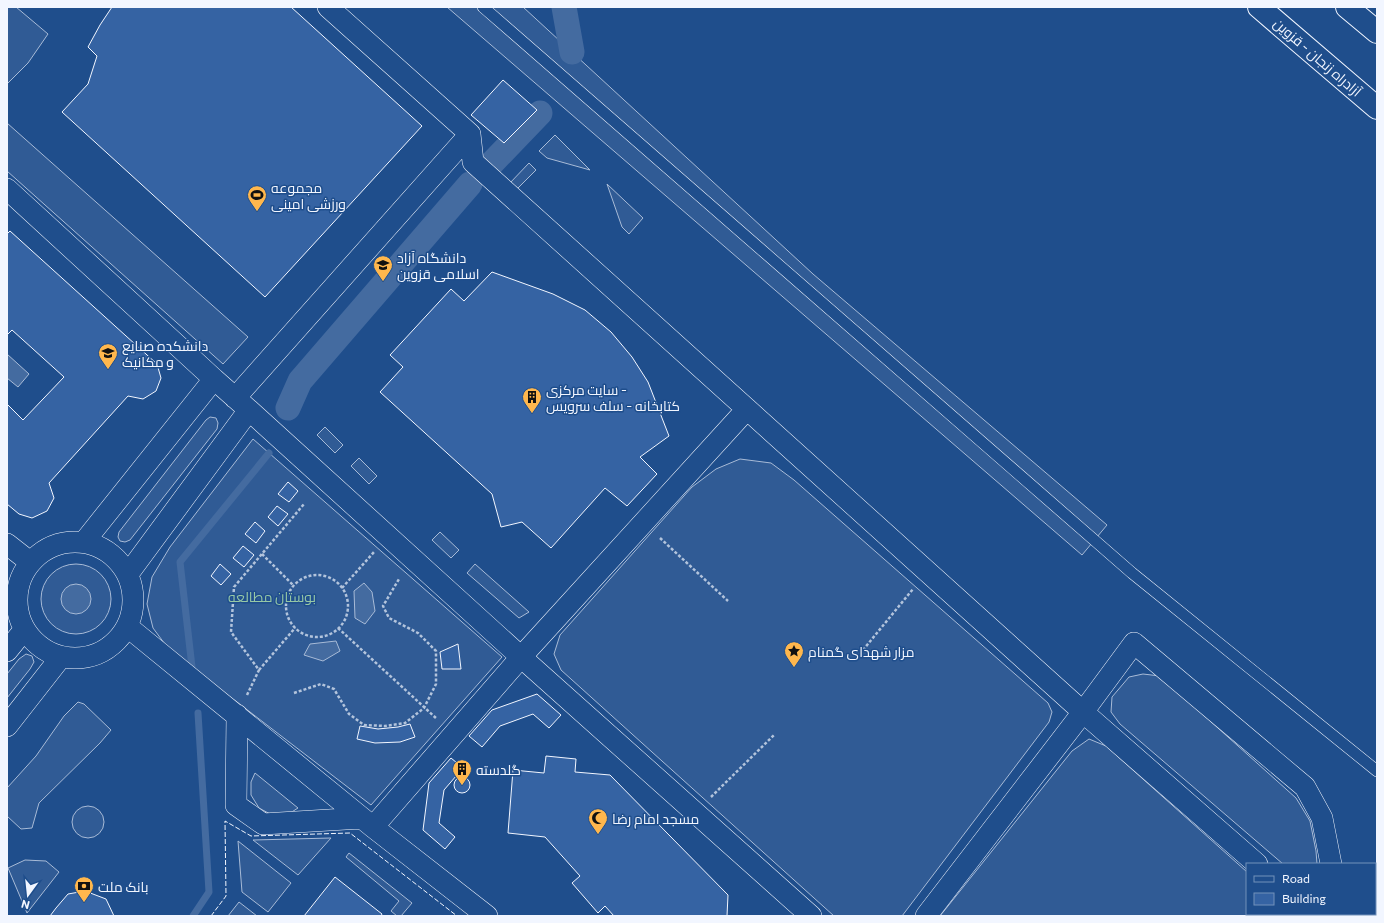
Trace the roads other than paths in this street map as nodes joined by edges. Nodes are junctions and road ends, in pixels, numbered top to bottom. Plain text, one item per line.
1 (328, 7) edge
2 (483, 7) edge
3 (1259, 7) edge
4 (1348, 7) edge
5 (1377, 32) edge
6 (1377, 108) edge
7 (470, 134) junction
8 (7, 189) edge
9 (214, 379) junction
10 (242, 404) junction
11 (746, 409) junction
12 (84, 542) junction
13 (7, 544) edge
14 (30, 562) junction
15 (128, 574) junction
16 (128, 626) junction
17 (24, 630) junction
18 (7, 651) edge
19 (61, 657) junction
20 (521, 657) junction
21 (1084, 712) junction
22 (237, 716) junction
23 (7, 726) edge
24 (1377, 771) edge
25 (367, 822) junction
26 (1256, 863) edge
27 (1331, 863) edge
28 (487, 916) edge
29 (811, 916) edge
30 (926, 916) edge

1 - 7 street
2 - 24 lane
3 - 6 highway, آزادراه زنجان - قزوین
4 - 5 highway
7 - 10 street
7 - 11 street
8 - 9 street
9 - 10 street
9 - 12 street
10 - 15 street
10 - 20 street
11 - 20 street
11 - 21 street
12 - 14 street
12 - 15 street
13 - 14 street
14 - 17 street
15 - 16 street
16 - 19 street
16 - 22 street
17 - 18 street
17 - 19 street
19 - 23 street
20 - 25 street
20 - 29 street
21 - 26 street
21 - 27 street
21 - 30 street
22 - 25 street
22 - 25 street
25 - 28 street

